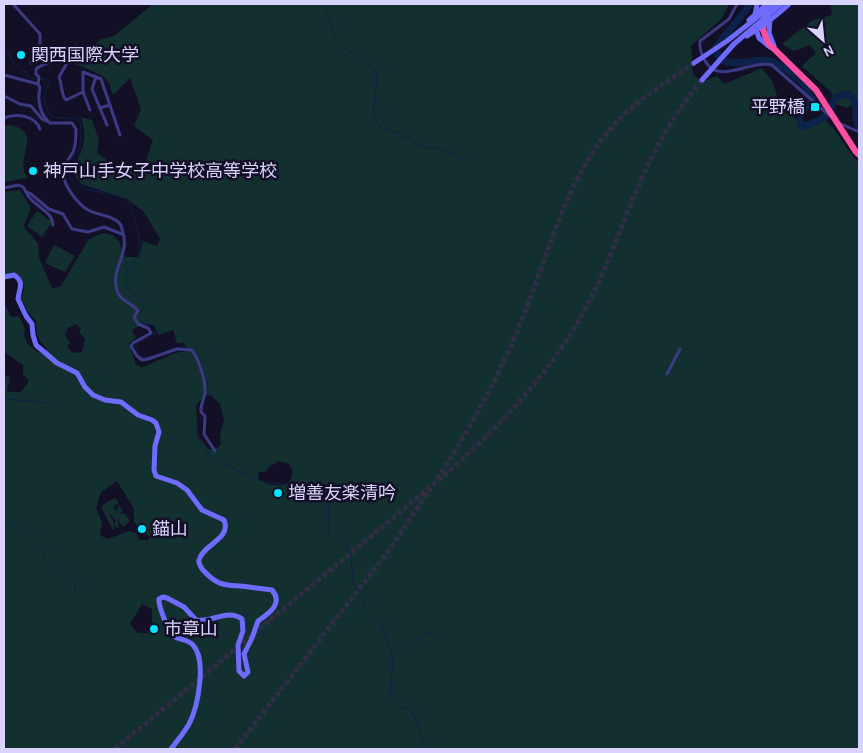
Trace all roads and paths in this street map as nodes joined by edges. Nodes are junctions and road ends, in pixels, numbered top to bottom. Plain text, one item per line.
1 (13, 4) edge
2 (738, 4) edge
3 (757, 4) edge
4 (767, 4) edge
5 (774, 4) edge
6 (782, 4) edge
7 (789, 4) edge
8 (737, 33) junction
9 (734, 44) junction
10 (776, 53) junction
11 (31, 63) dead end
12 (694, 63) tunnel mouth
13 (4, 75) edge
14 (96, 77) junction
15 (38, 80) junction
16 (702, 80) tunnel mouth
17 (806, 80) junction
18 (83, 92) junction
19 (4, 96) edge
20 (110, 104) junction
21 (100, 108) junction
22 (90, 110) dead end
23 (4, 118) edge
24 (47, 121) junction
25 (838, 122) junction
26 (107, 125) dead end
27 (40, 130) dead end
28 (859, 132) edge
29 (120, 135) dead end
30 (859, 155) edge
31 (4, 188) edge
32 (26, 192) junction
33 (53, 225) dead end
34 (122, 234) junction
35 (4, 277) edge
36 (680, 349) dead end
37 (667, 374) dead end
38 (215, 451) dead end
39 (171, 749) edge

1 - 11 street
2 - 25 street
3 - 10 street
4 - 8 street, bridge
4 - 10 highway
5 - 8 street, bridge
5 - 17 street
6 - 9 street, bridge
7 - 9 street, bridge
8 - 12 street, bridge
9 - 16 street, bridge
10 - 17 highway
13 - 15 street
14 - 18 street
14 - 20 street
14 - 21 street
15 - 18 street
15 - 24 street
17 - 25 highway
18 - 22 street
19 - 24 street
20 - 21 street
20 - 29 street
21 - 26 street
23 - 27 street
24 - 34 street
25 - 28 street
25 - 30 highway
31 - 32 street
32 - 33 street
32 - 34 street
34 - 38 street
35 - 39 street
36 - 37 street

